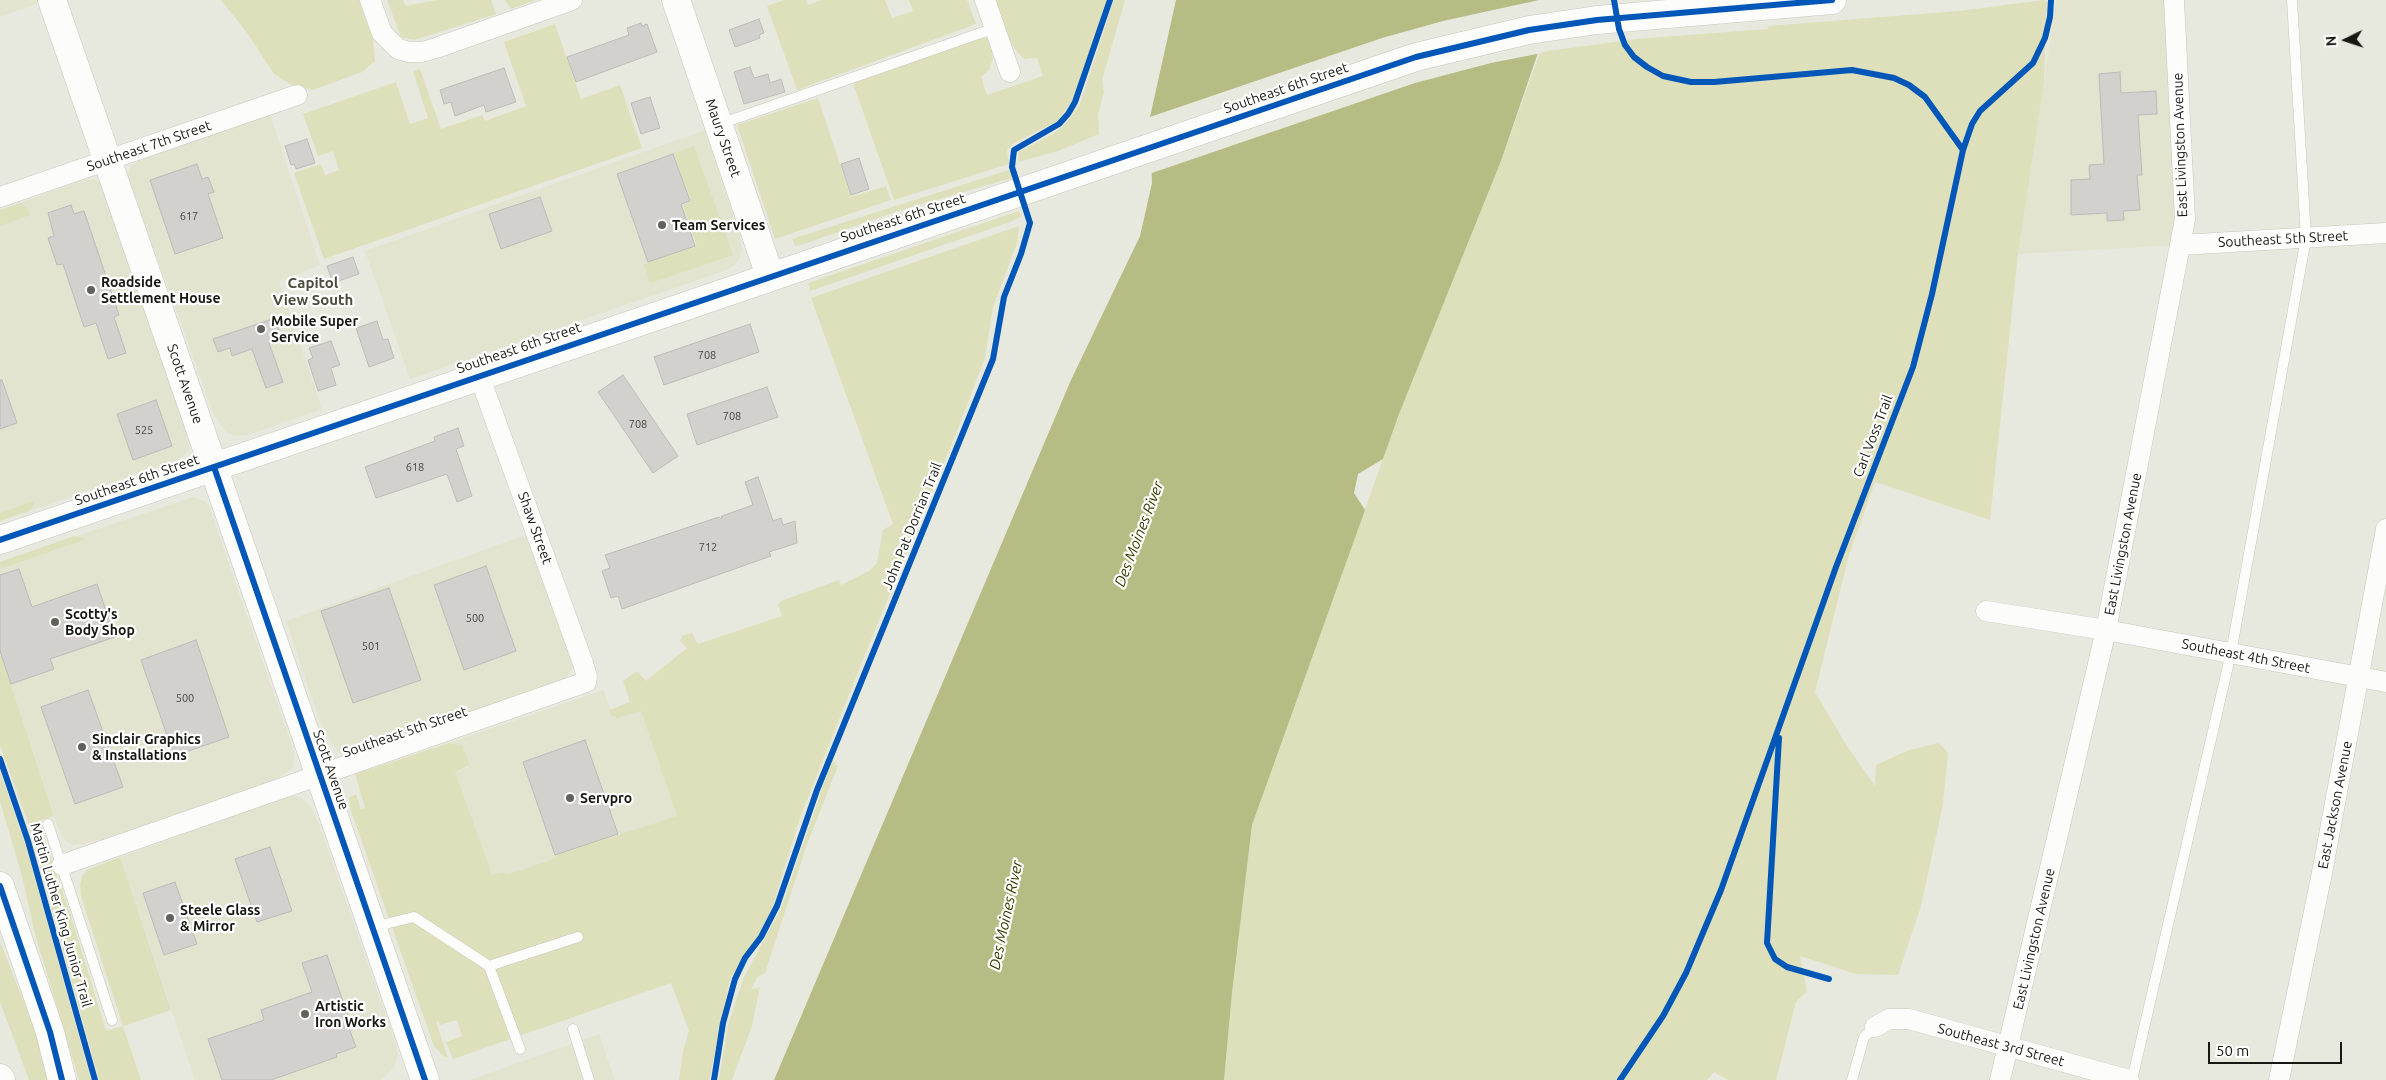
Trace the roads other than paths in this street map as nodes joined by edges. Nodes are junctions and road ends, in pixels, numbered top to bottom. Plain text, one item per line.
1 (52, 0) edge
2 (370, 0) edge
3 (572, 0) edge
4 (676, 0) edge
5 (985, 0) edge
6 (1832, 0) edge
7 (2174, 0) edge
8 (2292, 0) edge
9 (995, 28) junction
10 (1010, 72) dead end
11 (297, 95) dead end
12 (719, 125) junction
13 (108, 160) junction
14 (0, 196) edge
15 (2386, 233) edge
16 (2306, 238) junction
17 (2180, 245) junction
18 (770, 276) junction
19 (480, 375) junction
20 (214, 467) junction
21 (2386, 529) edge
22 (0, 540) edge
23 (1986, 612) dead end
24 (2106, 630) junction
25 (2231, 653) junction
26 (2358, 677) junction
27 (586, 682) joint
28 (2386, 682) edge
29 (319, 776) junction
30 (48, 824) dead end
31 (62, 865) junction
32 (0, 886) edge
33 (372, 927) junction
34 (578, 937) dead end
35 (488, 966) junction
36 (112, 1020) dead end
37 (1874, 1027) joint
38 (573, 1029) dead end
39 (2009, 1047) junction
40 (520, 1049) dead end
41 (62, 1080) edge
42 (425, 1080) edge
43 (589, 1080) edge
44 (1852, 1080) edge
45 (2000, 1080) edge
46 (2130, 1080) edge
47 (2279, 1080) edge

1 - 13 main road, Scott Avenue
2 - 3 street
4 - 12 main road, Maury Street
5 - 9 street
6 - 18 main road, Southeast 6th Street
7 - 17 street, East Livingston Avenue
8 - 16 lane
9 - 10 street
9 - 12 lane
11 - 13 street, Southeast 7th Street
12 - 18 main road, Maury Street
13 - 14 street, Southeast 7th Street
13 - 20 main road, Scott Avenue
15 - 16 street, Southeast 5th Street
16 - 17 street, Southeast 5th Street
16 - 25 lane
17 - 24 street, East Livingston Avenue
18 - 19 main road, Southeast 6th Street
19 - 20 main road, Southeast 6th Street
19 - 27 street, Shaw Street
20 - 22 main road, Southeast 6th Street
20 - 29 main road, Scott Avenue
21 - 26 street, East Jackson Avenue
23 - 24 street, Southeast 4th Street
24 - 25 street, Southeast 4th Street
24 - 39 street, East Livingston Avenue
25 - 26 street, Southeast 4th Street
25 - 46 lane
26 - 28 street, Southeast 4th Street
26 - 47 street, East Jackson Avenue
27 - 29 street, Southeast 5th Street
29 - 31 street, Southeast 5th Street
29 - 33 main road, Scott Avenue
30 - 31 lane
31 - 36 lane
32 - 41 main road
33 - 35 lane
33 - 42 main road, Scott Avenue
34 - 35 lane
35 - 40 lane
37 - 39 street, Southeast 3rd Street
37 - 44 lane
38 - 43 lane
39 - 45 street, East Livingston Avenue
39 - 46 street, Southeast 3rd Street

